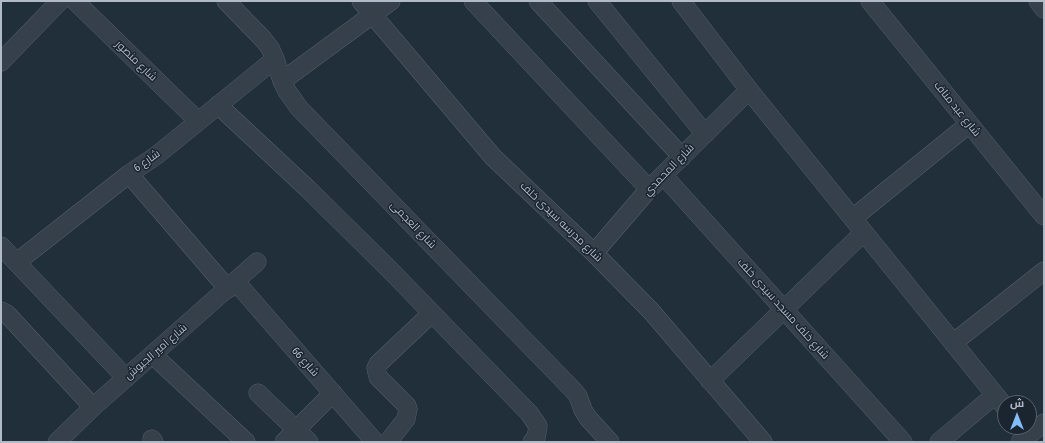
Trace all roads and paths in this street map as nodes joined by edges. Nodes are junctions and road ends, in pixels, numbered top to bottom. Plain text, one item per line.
1 (60, 1) edge
2 (75, 1) edge
3 (226, 1) edge
4 (361, 1) edge
5 (391, 1) edge
6 (473, 1) edge
7 (538, 1) edge
8 (597, 1) edge
9 (680, 1) edge
10 (870, 1) edge
11 (1038, 1) edge
12 (1044, 10) edge
13 (373, 15) junction
14 (275, 59) junction
15 (1, 62) edge
16 (282, 81) junction
17 (749, 90) junction
18 (218, 105) junction
19 (198, 121) junction
20 (969, 124) junction
21 (705, 134) junction
22 (682, 157) junction
23 (128, 174) junction
24 (663, 175) junction
25 (650, 189) junction
26 (1044, 216) edge
27 (859, 225) junction
28 (1, 246) edge
29 (594, 253) junction
30 (17, 262) junction
31 (257, 262) dead end
32 (1044, 271) edge
33 (232, 285) junction
34 (784, 309) junction
35 (1, 312) edge
36 (432, 313) junction
37 (953, 344) junction
38 (152, 355) junction
39 (126, 378) junction
40 (710, 381) junction
41 (258, 393) dead end
42 (333, 393) junction
43 (997, 397) edge
44 (997, 403) edge
45 (93, 407) junction
46 (1044, 423) edge
47 (1026, 437) edge
48 (296, 438) edge
49 (57, 442) edge
50 (246, 442) edge
51 (375, 442) edge
52 (388, 442) edge
53 (532, 442) edge
54 (610, 442) edge
55 (763, 442) edge
56 (903, 442) edge
57 (939, 442) edge

1 - 15 street
2 - 19 street, شارع منصور
3 - 14 street, شارع العجمى
4 - 13 street, شارع مدرسه سيدى خلف
5 - 13 street
6 - 25 street
7 - 22 street
8 - 21 street
9 - 17 street
10 - 20 street, شارع عبد مناف
11 - 12 street
13 - 16 street
13 - 29 street, شارع مدرسه سيدى خلف
14 - 16 street, شارع العجمى
14 - 18 street, شارع 6
16 - 54 street, شارع العجمى
17 - 21 street, شارع المحمدي
17 - 27 street
18 - 19 street, شارع 6
18 - 36 street
19 - 23 street, شارع 6
20 - 26 street, شارع عبد مناف
20 - 27 street
21 - 22 street, شارع المحمدي
22 - 24 street, شارع المحمدي
23 - 30 street, شارع 6
23 - 33 street, شارع 66
24 - 25 street, شارع المحمدي
24 - 34 street, شارع خلف مسجد سيدى خلف
25 - 29 street, شارع المحمدي
27 - 34 street
27 - 37 street
28 - 30 street
29 - 40 street, شارع مدرسه سيدى خلف
30 - 39 street
31 - 33 street, شارع امير الجيوش
32 - 37 street
33 - 38 street, شارع امير الجيوش
33 - 42 street, شارع 66
34 - 40 street
34 - 56 street, شارع خلف مسجد سيدى خلف
35 - 45 street
36 - 52 street
36 - 53 street
37 - 43 street
38 - 39 street, شارع امير الجيوش
38 - 50 street
39 - 45 street, شارع امير الجيوش
40 - 55 street, شارع مدرسه سيدى خلف
41 - 48 street
42 - 48 street
42 - 51 street, شارع 66
44 - 57 street
45 - 49 street, شارع امير الجيوش
46 - 47 street

